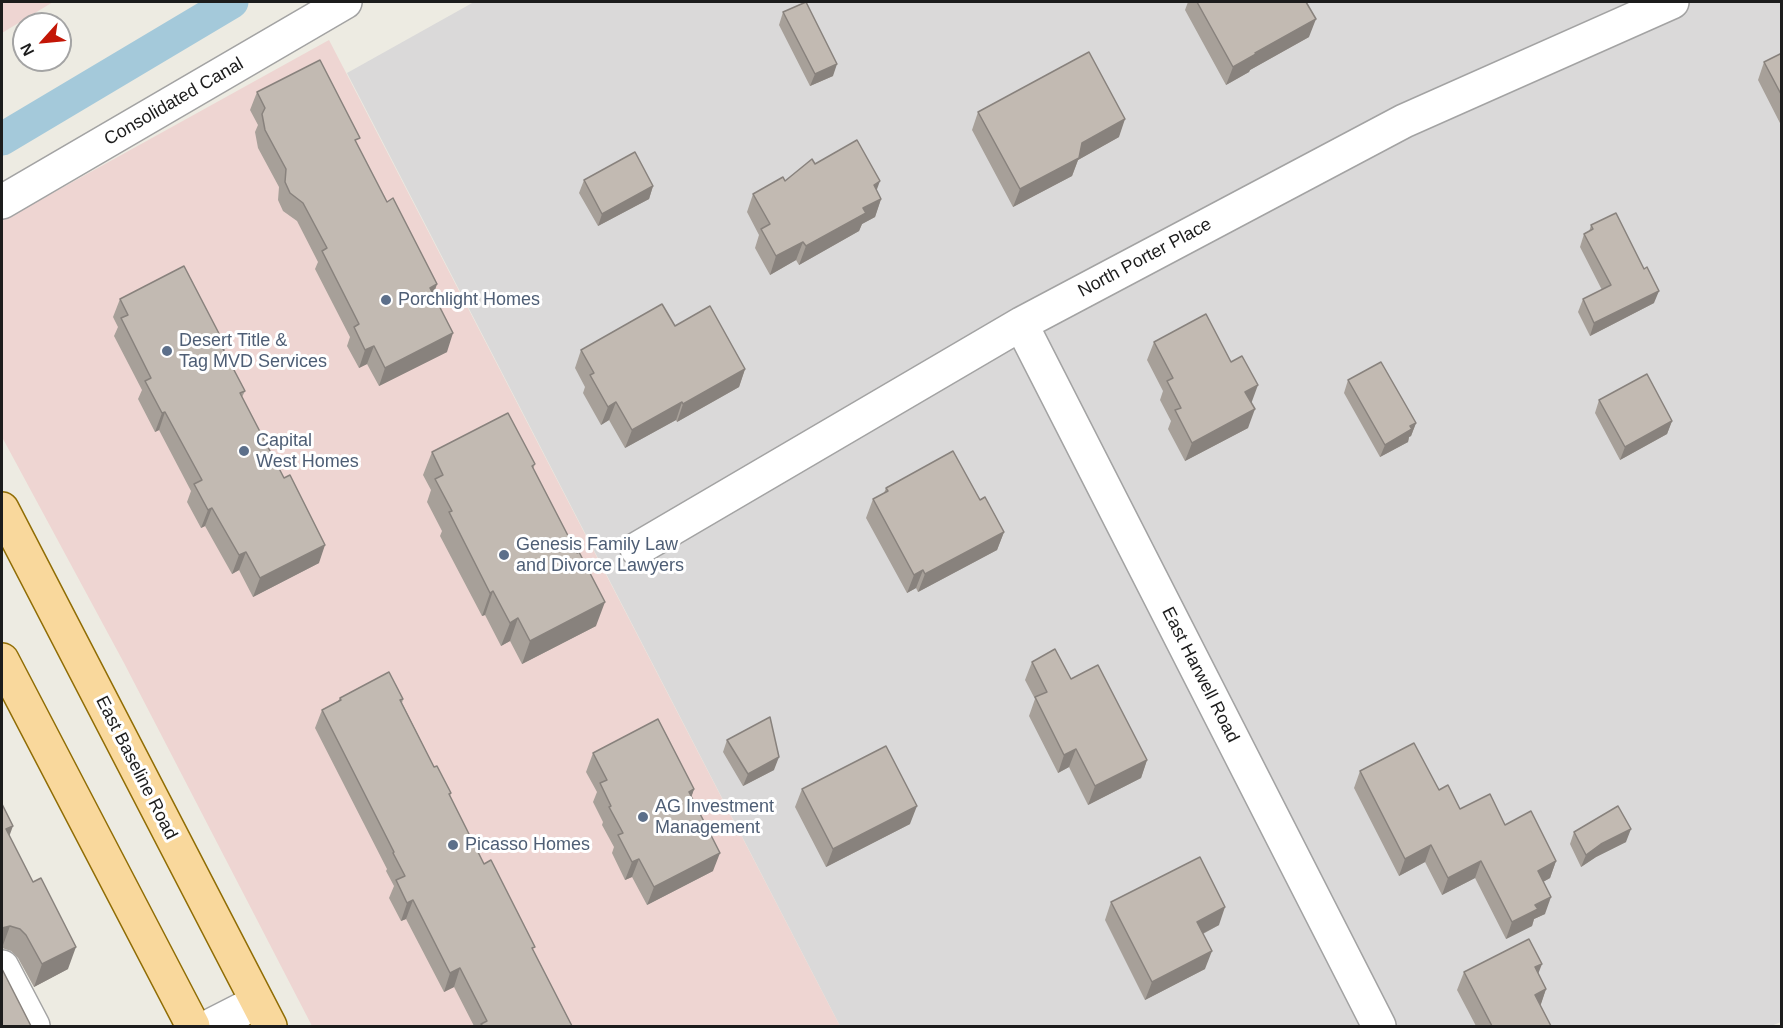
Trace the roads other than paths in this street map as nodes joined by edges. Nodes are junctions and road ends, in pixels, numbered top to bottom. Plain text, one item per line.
1 (345, 2) edge
2 (1672, 2) edge
3 (2, 202) edge
4 (1021, 324) junction
5 (2, 509) edge
6 (637, 549) dead end
7 (2, 660) edge
8 (2, 967) edge
9 (263, 1014) edge
10 (27, 1025) edge
11 (193, 1026) edge
12 (210, 1026) edge
13 (1379, 1026) edge

1 - 3 street, Consolidated Canal
2 - 4 street, North Porter Place
4 - 6 street, North Porter Place
4 - 13 street, East Harwell Road
5 - 9 main road, East Baseline Road
7 - 11 main road
8 - 10 street
9 - 12 street

